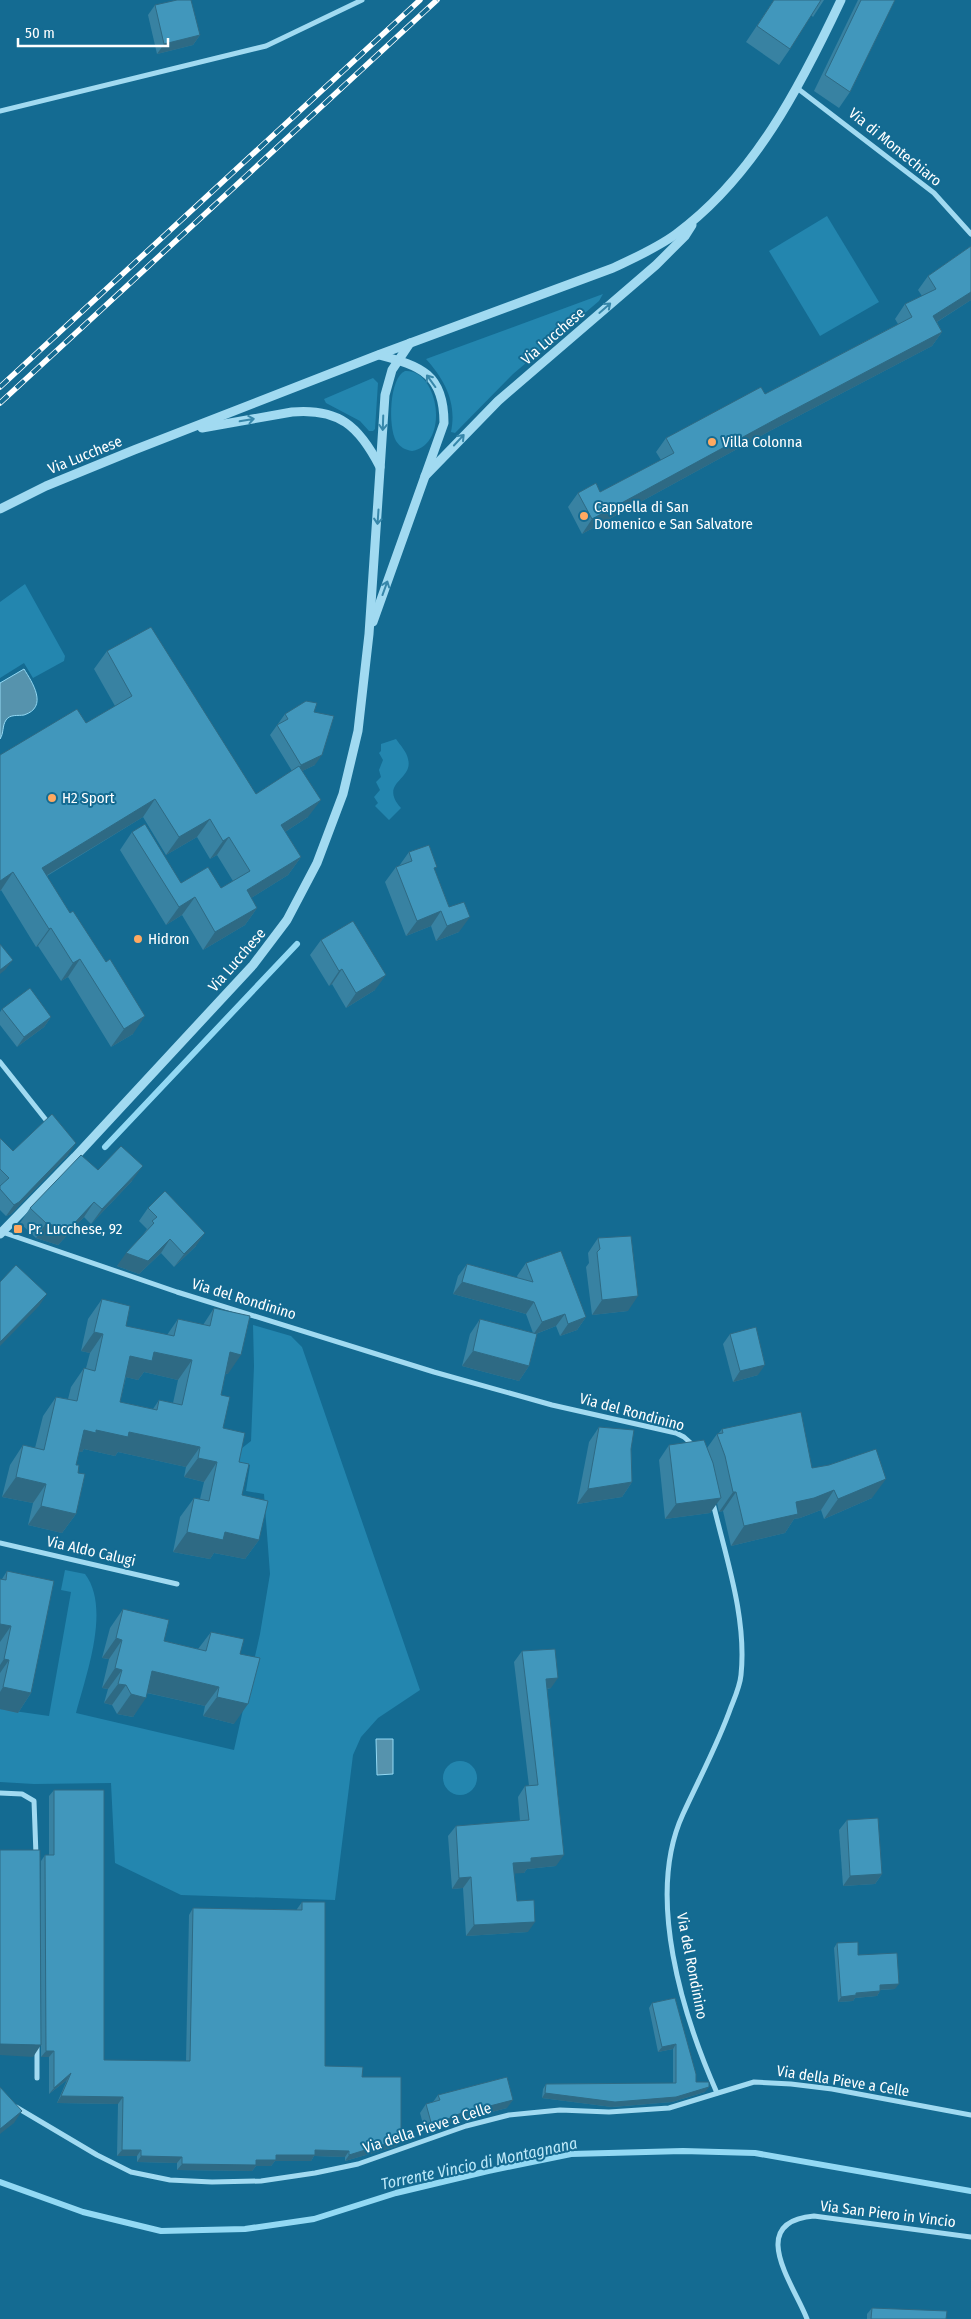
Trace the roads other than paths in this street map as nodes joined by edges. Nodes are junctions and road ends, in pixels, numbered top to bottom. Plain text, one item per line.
1 (362, 0) edge
2 (840, 0) edge
3 (797, 88) junction
4 (0, 111) edge
5 (697, 217) junction
6 (971, 234) edge
7 (410, 343) junction
8 (378, 355) junction
9 (397, 360) junction
10 (182, 431) junction
11 (381, 468) junction
12 (425, 476) junction
13 (0, 509) edge
14 (369, 634) junction
15 (0, 1062) edge
16 (52, 1128) edge
17 (1, 1233) edge
18 (698, 1453) edge
19 (712, 1500) edge
20 (0, 1543) edge
21 (177, 1584) dead end
22 (0, 1792) edge
23 (36, 1861) edge
24 (37, 2038) edge
25 (37, 2078) dead end
26 (717, 2093) junction
27 (12, 2103) edge
28 (971, 2115) edge
29 (971, 2237) edge
30 (807, 2319) edge

1 - 4 street
2 - 3 street, Via Lucchese
3 - 5 street, Via Lucchese
3 - 6 street, Via di Montechiaro
5 - 7 street, Via Lucchese
12 -> 5 street, Via Lucchese
7 - 8 street, Via Lucchese
7 - 9 street, Via Lucchese
8 - 9 street, Via Lucchese
8 - 10 street, Via Lucchese
9 -> 11 street, Via Lucchese
12 -> 9 street, Via Lucchese
10 -> 11 street, Via Lucchese
10 - 13 street, Via Lucchese
11 -> 14 street, Via Lucchese
14 -> 12 street, Via Lucchese
14 - 17 street, Via Lucchese
15 - 16 street
17 - 18 street, Via del Rondinino
19 - 26 street, Via del Rondinino
20 - 21 street, Via Aldo Calugi
22 - 23 street
24 - 25 street
26 - 27 street, Via della Pieve a Celle
26 - 28 street, Via della Pieve a Celle
29 - 30 street, Via San Piero in Vincio

